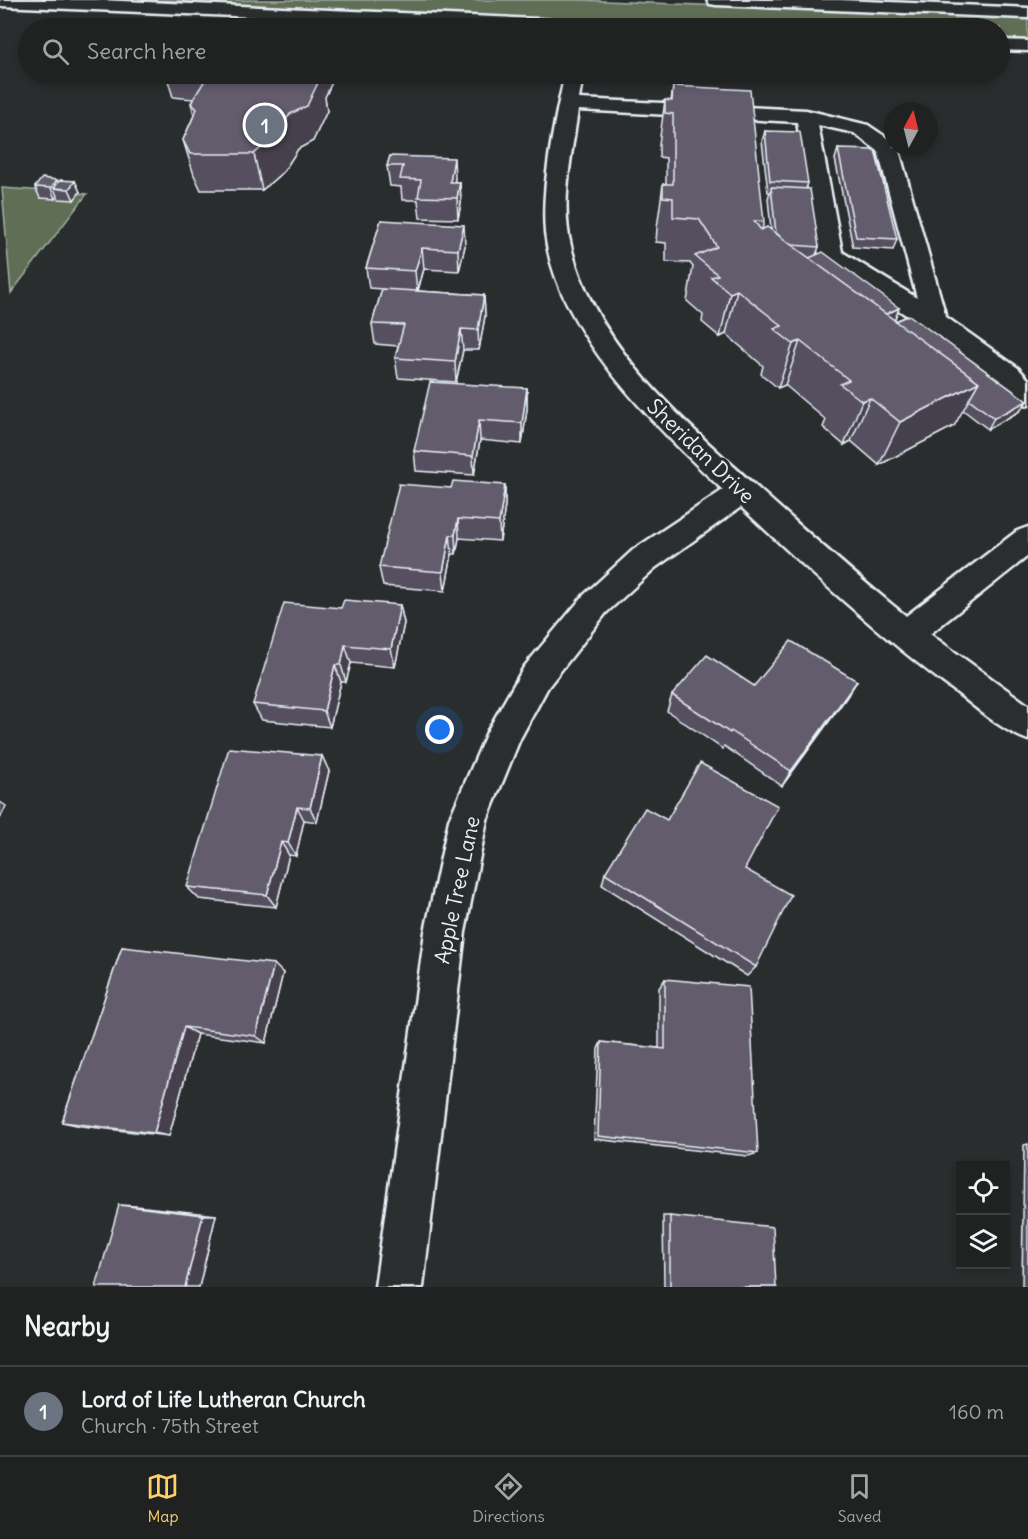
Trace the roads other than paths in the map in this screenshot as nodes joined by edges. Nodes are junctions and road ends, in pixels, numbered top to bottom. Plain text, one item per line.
1 (716, 0) edge
2 (0, 2) edge
3 (1028, 13) edge
4 (372, 18) edge
5 (1010, 45) edge
6 (1028, 46) edge
7 (572, 84) edge
8 (568, 104) junction
9 (806, 116) junction
10 (935, 321) junction
11 (1028, 396) edge
12 (743, 491) junction
13 (1028, 539) edge
14 (904, 634) junction
15 (1028, 724) edge
16 (399, 1287) edge

1 - 3 street
2 - 4 street
5 - 6 street
7 - 8 street, Sheridan Drive
8 - 9 street
8 - 12 street, Sheridan Drive
9 - 10 street
9 - 10 street
10 - 11 street
12 - 14 street, Sheridan Drive
12 - 16 street, Apple Tree Lane
13 - 14 street
14 - 15 street, Sheridan Drive

